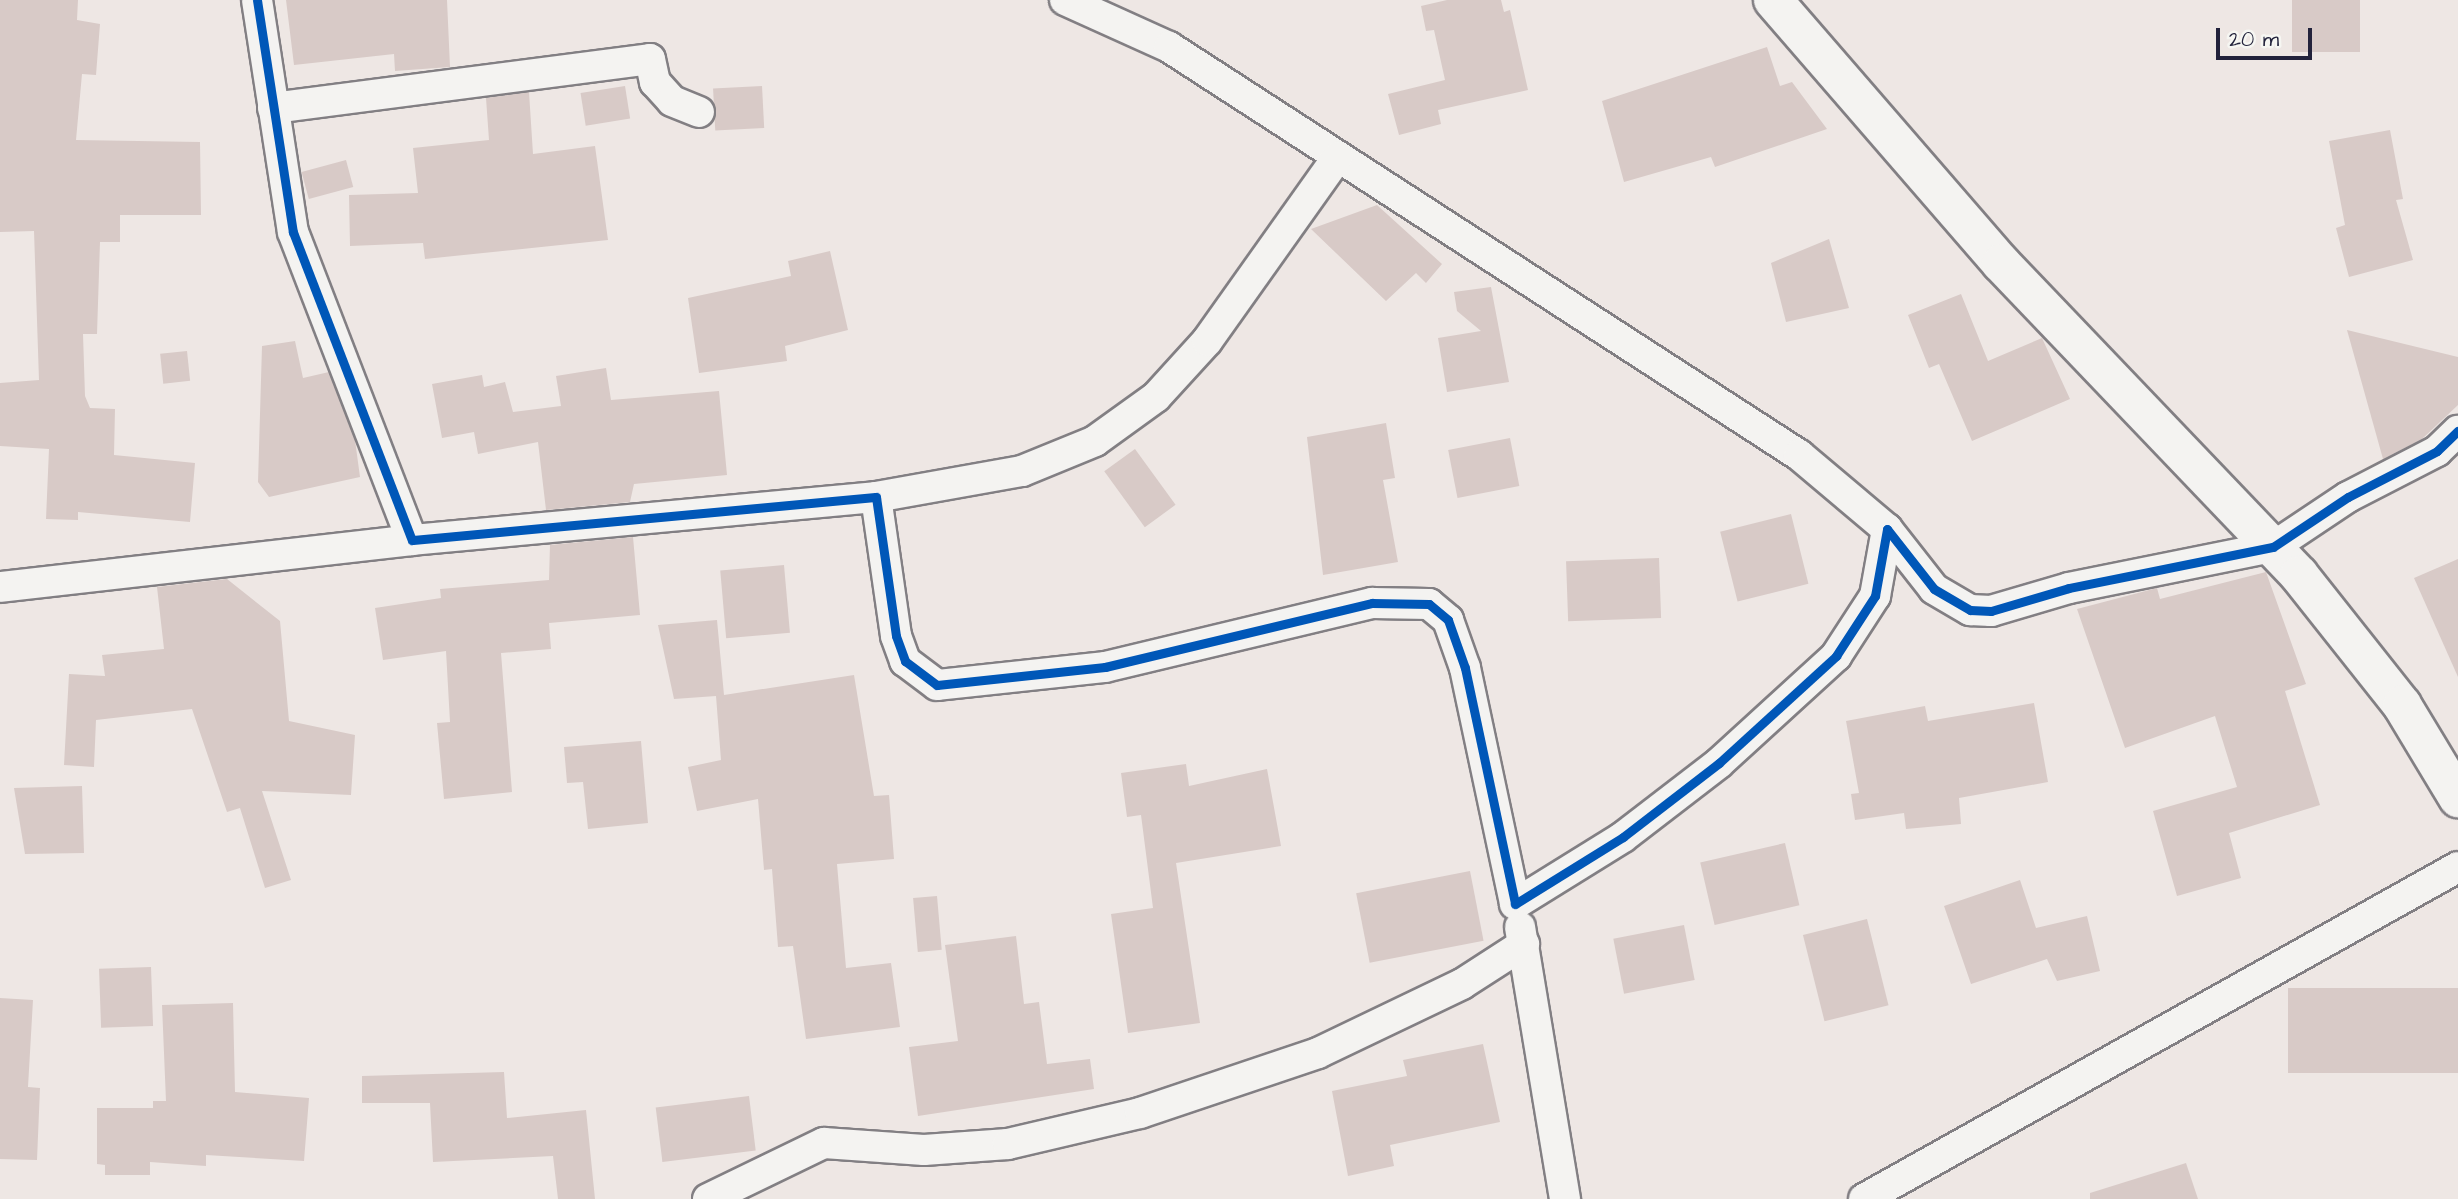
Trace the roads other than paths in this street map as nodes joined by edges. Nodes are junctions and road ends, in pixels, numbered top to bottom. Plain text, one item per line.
1 (257, 0) edge
2 (1065, 0) edge
3 (1773, 0) edge
4 (273, 108) junction
5 (699, 112) dead end
6 (1338, 157) junction
7 (2458, 431) edge
8 (876, 497) junction
9 (1887, 529) junction
10 (412, 540) junction
11 (2273, 547) junction
12 (0, 587) edge
13 (2458, 798) edge
14 (2458, 867) edge
15 (1515, 904) junction
16 (1524, 944) junction
17 (708, 1199) edge
18 (1565, 1199) edge
19 (1864, 1199) edge

1 - 4 street
2 - 6 street
3 - 11 street
4 - 5 street
4 - 10 street
6 - 8 street
6 - 9 street
7 - 11 street
8 - 10 street
8 - 15 street
9 - 11 street
9 - 15 street
10 - 12 street
11 - 13 street
14 - 19 street
15 - 16 street
16 - 17 street
16 - 18 street

